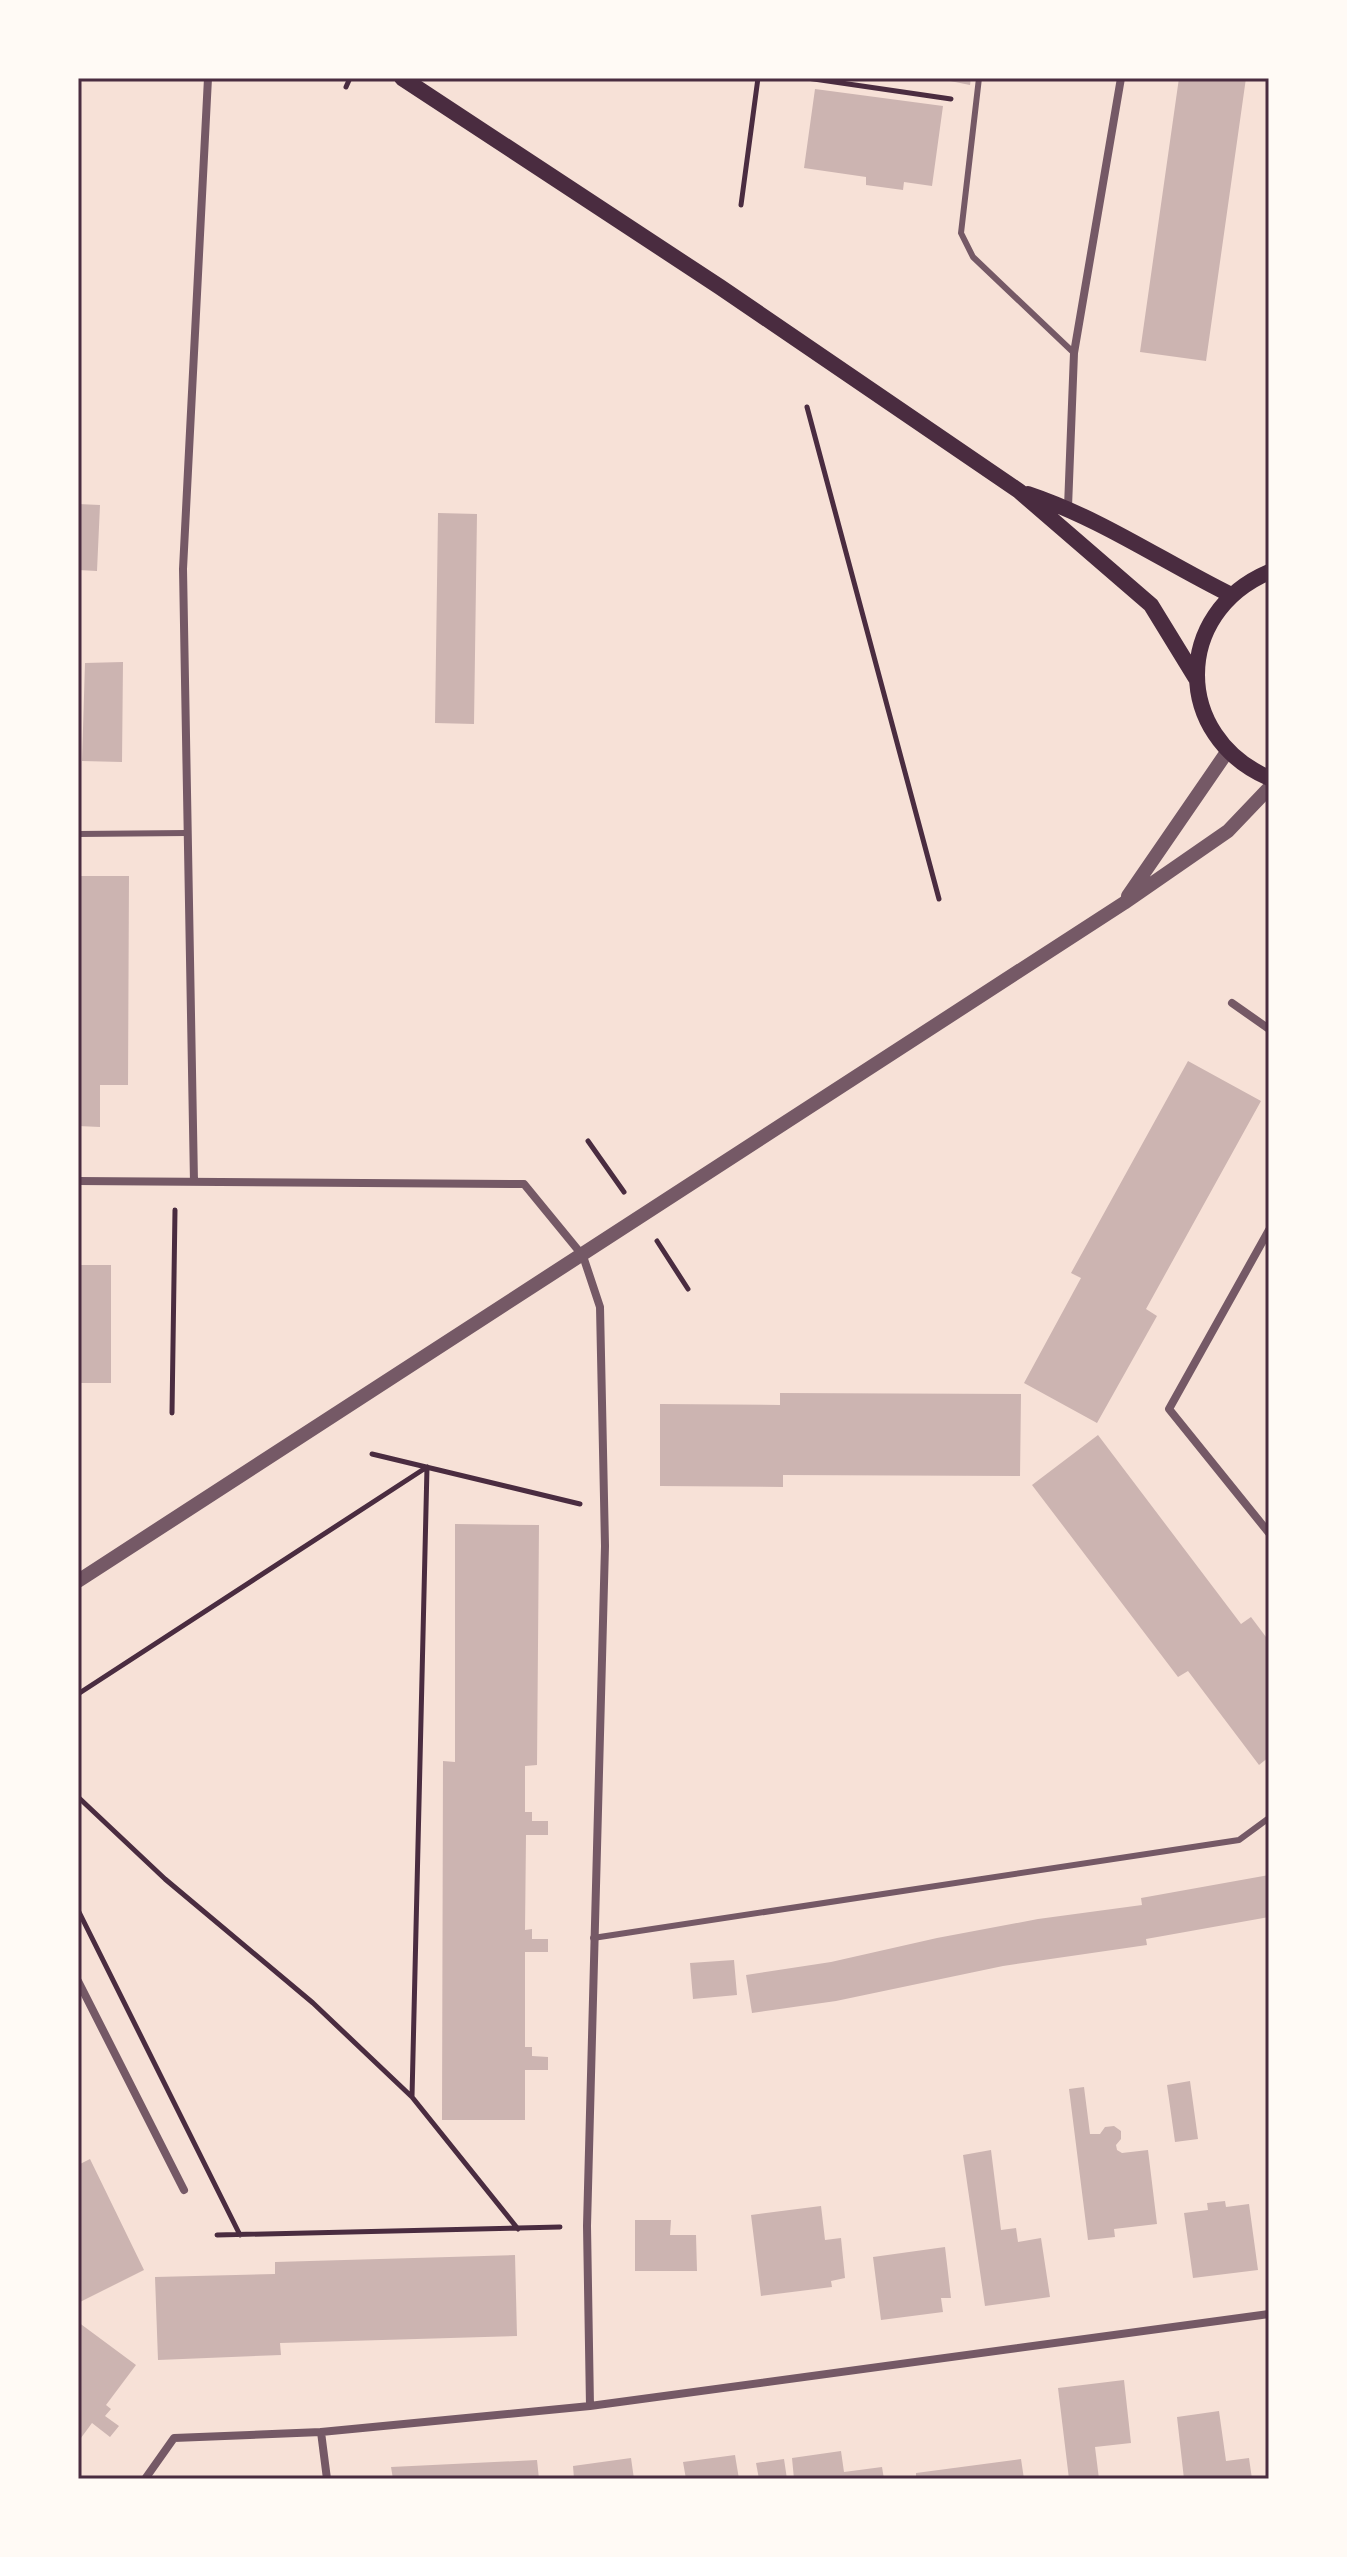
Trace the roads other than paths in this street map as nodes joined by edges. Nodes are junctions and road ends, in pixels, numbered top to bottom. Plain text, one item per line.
1 (208, 78) edge
2 (402, 78) edge
3 (979, 78) edge
4 (1121, 78) edge
5 (1074, 353) junction
6 (1019, 491) junction
7 (1068, 507) junction
8 (1269, 572) edge
9 (1231, 595) junction
10 (1197, 680) junction
11 (1227, 752) junction
12 (1269, 778) edge
13 (1269, 788) edge
14 (187, 833) junction
15 (78, 834) edge
16 (1124, 903) junction
17 (1232, 1003) dead end
18 (1269, 1029) edge
19 (78, 1181) edge
20 (194, 1182) junction
21 (1269, 1230) edge
22 (583, 1256) junction
23 (1269, 1533) edge
24 (78, 1581) edge
25 (1269, 1818) edge
26 (593, 1938) junction
27 (78, 1981) edge
28 (184, 2190) dead end
29 (1269, 2314) edge
30 (590, 2406) junction
31 (321, 2432) junction
32 (145, 2479) edge
33 (327, 2479) edge

1 - 14 street
2 - 6 main road
3 - 5 lane
4 - 5 street
5 - 7 street
6 - 7 main road
6 - 10 main road
7 - 9 main road
8 - 9 main road
9 - 10 main road
10 - 11 main road
11 - 12 main road
11 - 16 street
13 - 16 street
14 - 15 lane
14 - 20 street
16 - 22 street
17 - 18 street
19 - 20 street
20 - 22 street
21 - 23 street
22 - 24 street
22 - 26 street
25 - 26 lane
26 - 30 street
27 - 28 street
29 - 30 street
30 - 31 street
31 - 32 street
31 - 33 street

